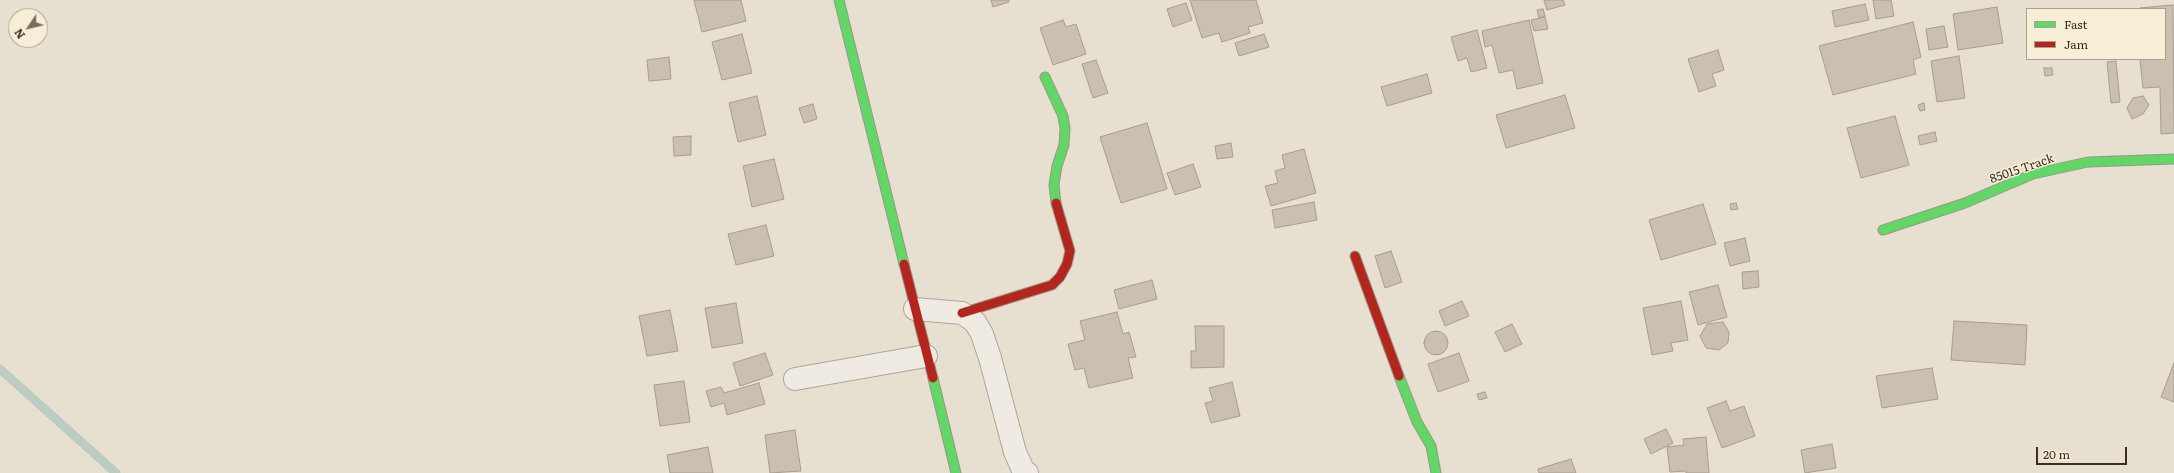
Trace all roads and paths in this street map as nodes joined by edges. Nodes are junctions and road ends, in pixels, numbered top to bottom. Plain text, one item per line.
1 (839, 0) edge
2 (1044, 77) dead end
3 (2174, 159) edge
4 (1883, 230) dead end
5 (1355, 256) dead end
6 (915, 309) junction
7 (962, 314) junction
8 (926, 356) junction
9 (795, 379) dead end
10 (956, 473) edge
11 (1027, 473) edge
12 (1436, 473) edge

1 - 6 street
2 - 7 street
3 - 4 street, 85015 Track
5 - 12 street
6 - 7 street
6 - 8 street
7 - 11 street
8 - 9 street
8 - 10 street

